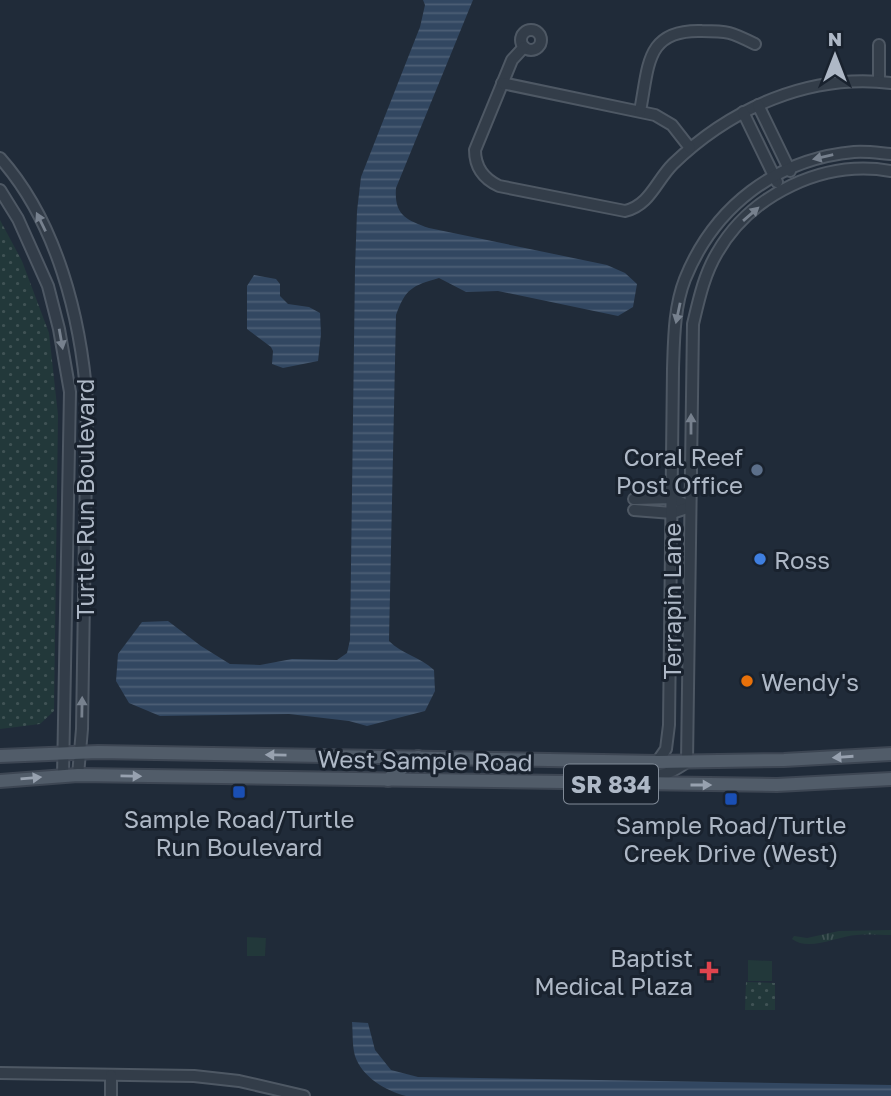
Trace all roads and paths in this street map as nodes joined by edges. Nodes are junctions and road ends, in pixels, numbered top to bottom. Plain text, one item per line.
1 (755, 44) dead end
2 (878, 45) dead end
3 (524, 47) dead end
4 (878, 81) junction
5 (502, 83) junction
6 (891, 83) edge
7 (758, 105) junction
8 (640, 111) junction
9 (743, 112) junction
10 (690, 148) junction
11 (891, 154) edge
12 (0, 158) edge
13 (788, 167) junction
14 (889, 168) edge
15 (774, 175) junction
16 (796, 183) junction
17 (0, 190) edge
18 (781, 190) junction
19 (672, 498) junction
20 (690, 507) junction
21 (672, 513) junction
22 (64, 752) junction
23 (80, 752) junction
24 (891, 754) edge
25 (0, 756) edge
26 (418, 757) junction
27 (657, 762) junction
28 (687, 762) junction
29 (78, 775) junction
30 (63, 776) junction
31 (891, 779) edge
32 (388, 780) junction
33 (0, 781) edge
34 (566, 783) junction
35 (0, 1073) edge
36 (111, 1075) junction
37 (111, 1096) edge
38 (304, 1096) edge

1 - 8 street
2 - 4 street
3 - 5 street
4 - 6 street
4 - 7 street
5 - 8 street
5 - 10 street
7 - 9 street
7 - 13 street
8 - 10 street
9 - 10 street
9 - 15 street
11 -> 13 street, Terrapin Lane
23 -> 12 street, Turtle Run Boulevard
13 - 15 street, Terrapin Lane
13 - 16 street
14 - 16 street, Terrapin Lane
15 - 18 street
15 -> 19 street, Terrapin Lane
16 - 18 street, Terrapin Lane
17 -> 22 street, Turtle Run Boulevard
20 -> 18 street, Terrapin Lane
19 - 20 street
19 - 21 street, Terrapin Lane
19 - 21 street
20 - 21 street
20 - 28 street, Terrapin Lane
21 - 27 street, Terrapin Lane
22 - 23 main road, West Sample Road / SR 834
22 - 25 main road, West Sample Road / SR 834
22 - 30 street, Turtle Run Boulevard
26 -> 23 main road, West Sample Road / SR 834
23 - 29 street, Turtle Run Boulevard
24 -> 28 main road, West Sample Road / SR 834
26 - 27 main road, West Sample Road / SR 834
26 - 32 main road
27 - 28 main road, West Sample Road / SR 834
28 - 34 street
29 - 30 main road, West Sample Road / SR 834
29 -> 32 main road, West Sample Road / SR 834
33 -> 30 main road, West Sample Road / SR 834
34 -> 31 main road, West Sample Road / SR 834
32 - 34 main road, West Sample Road / SR 834
35 - 36 street
36 - 37 street
36 - 38 street

